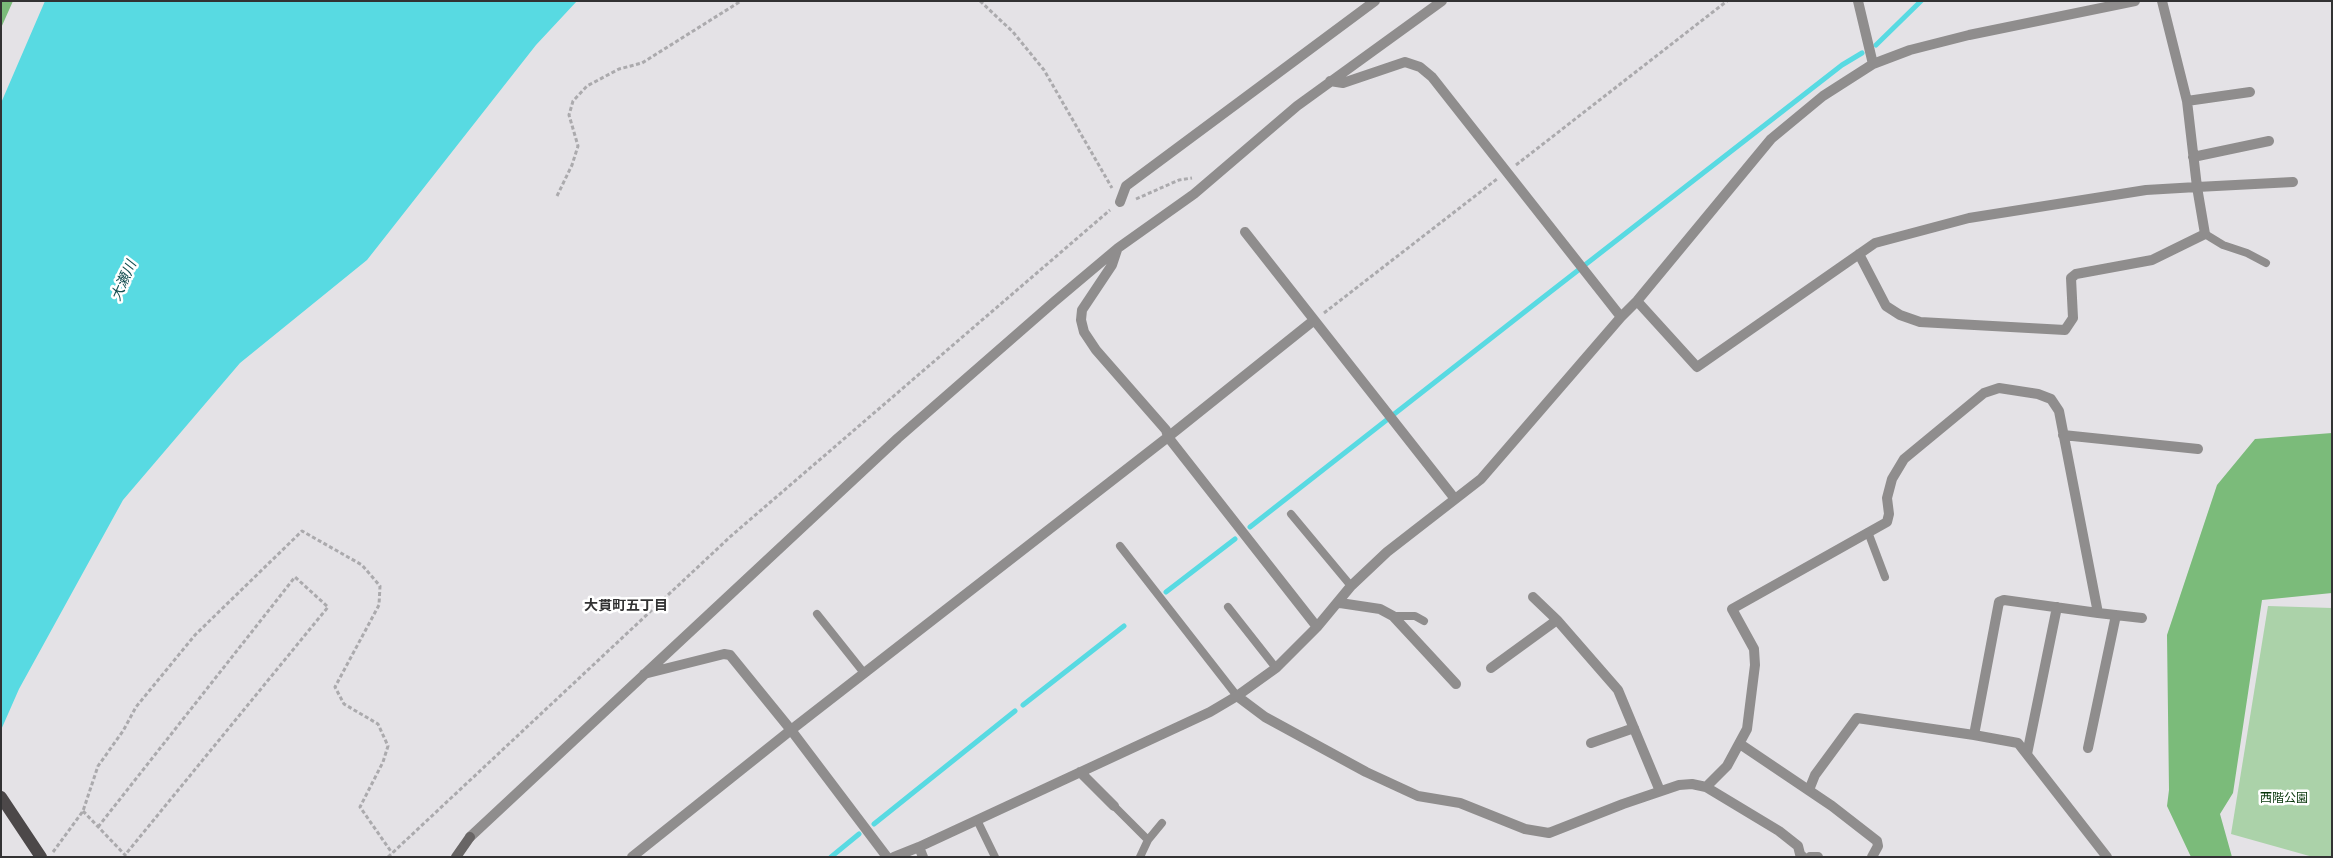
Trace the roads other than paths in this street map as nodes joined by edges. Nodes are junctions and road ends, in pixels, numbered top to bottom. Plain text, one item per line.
1 (1375, 1) edge
2 (1442, 1) edge
3 (1858, 1) edge
4 (2135, 1) edge
5 (2162, 1) edge
6 (1873, 64) junction
7 (1330, 81) junction
8 (2250, 92) dead end
9 (2187, 101) junction
10 (2269, 142) dead end
11 (2193, 157) junction
12 (2293, 182) dead end
13 (2197, 187) junction
14 (1120, 202) road end
15 (1245, 232) dead end
16 (2205, 234) junction
17 (1118, 248) junction
18 (1859, 254) junction
19 (2266, 263) dead end
20 (1637, 301) junction
21 (1621, 317) junction
22 (1313, 321) junction
23 (2063, 435) junction
24 (1168, 437) junction
25 (2198, 449) dead end
26 (1455, 499) junction
27 (1291, 514) dead end
28 (1868, 532) junction
29 (1120, 546) dead end
30 (1886, 578) dead end
31 (1351, 586) junction
32 (1533, 597) dead end
33 (1340, 603) junction
34 (2057, 607) junction
35 (1228, 608) dead end
36 (2098, 613) junction
37 (817, 614) dead end
38 (2116, 615) junction
39 (1393, 616) junction
40 (2142, 618) dead end
41 (1558, 620) junction
42 (1424, 621) dead end
43 (1317, 627) junction
44 (1276, 668) junction
45 (1491, 668) dead end
46 (864, 674) junction
47 (642, 675) junction
48 (1456, 684) dead end
49 (1237, 696) junction
50 (1634, 728) junction
51 (791, 730) junction
52 (1974, 735) junction
53 (1591, 743) dead end
54 (1740, 744) junction
55 (2088, 748) dead end
56 (2027, 754) junction
57 (1080, 772) junction
58 (1706, 787) junction
59 (1809, 790) junction
60 (1660, 791) junction
61 (1, 797) edge
62 (1114, 806) joint
63 (977, 820) junction
64 (1162, 823) dead end
65 (1148, 840) junction
66 (921, 852) edge
67 (455, 856) edge
68 (41, 857) edge
69 (632, 857) edge
70 (887, 857) edge
71 (894, 857) edge
72 (995, 857) edge
73 (1140, 857) edge
74 (1802, 857) edge
75 (1810, 857) edge
76 (1818, 857) edge
77 (1872, 857) edge
78 (2107, 857) edge

1 - 14 street
2 - 7 street
3 - 6 street
4 - 6 street
5 - 9 street
6 - 20 street
7 - 17 street
7 - 21 street
8 - 9 street
9 - 11 street
10 - 11 street
11 - 13 street
12 - 13 street
13 - 16 street
13 - 18 street
15 - 22 street
16 - 18 street
16 - 19 lane
17 - 24 street
17 - 47 street
18 - 20 street
20 - 21 street
21 - 26 street
22 - 24 street
22 - 26 street
23 - 25 street
23 - 28 street
23 - 36 street
24 - 43 street
24 - 46 street
26 - 31 street
27 - 31 lane
28 - 30 lane
28 - 54 street
29 - 49 lane
31 - 33 street
32 - 41 street
33 - 39 street
33 - 43 street
34 - 36 street
34 - 52 street
34 - 56 street
35 - 44 lane
36 - 38 street
37 - 46 lane
38 - 40 street
38 - 55 street
39 - 42 lane
39 - 48 street
41 - 45 street
41 - 50 street
43 - 44 street
44 - 49 street
46 - 51 street
47 - 51 street
47 - 67 street
49 - 57 street
49 - 60 street
50 - 53 street
50 - 60 street
51 - 69 street
51 - 70 street
52 - 56 street
52 - 59 street
54 - 58 street
54 - 59 street
56 - 78 street
57 - 62 street
57 - 63 street
58 - 60 street
58 - 74 street
59 - 77 street
61 - 68 main road
62 - 65 lane
63 - 66 street
63 - 72 lane
64 - 65 lane
65 - 73 lane
66 - 71 street
75 - 76 street

